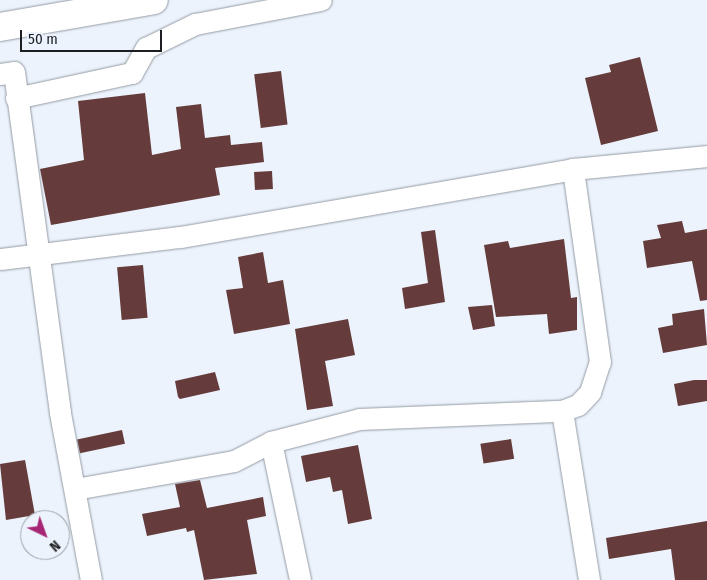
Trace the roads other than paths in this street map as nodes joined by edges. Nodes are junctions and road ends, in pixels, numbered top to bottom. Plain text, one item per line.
1 (154, 0) edge
2 (321, 0) edge
3 (0, 27) edge
4 (0, 74) edge
5 (16, 98) junction
6 (707, 156) edge
7 (573, 169) junction
8 (40, 252) junction
9 (0, 259) edge
10 (562, 411) junction
11 (272, 442) junction
12 (76, 489) junction
13 (91, 580) edge
14 (300, 580) edge
15 (589, 580) edge

1 - 3 main road
2 - 5 street
4 - 5 street
5 - 8 street
6 - 7 street
7 - 8 street
7 - 10 street
8 - 9 street
8 - 12 street
10 - 11 street
10 - 15 street
11 - 12 street
11 - 14 street
12 - 13 street

